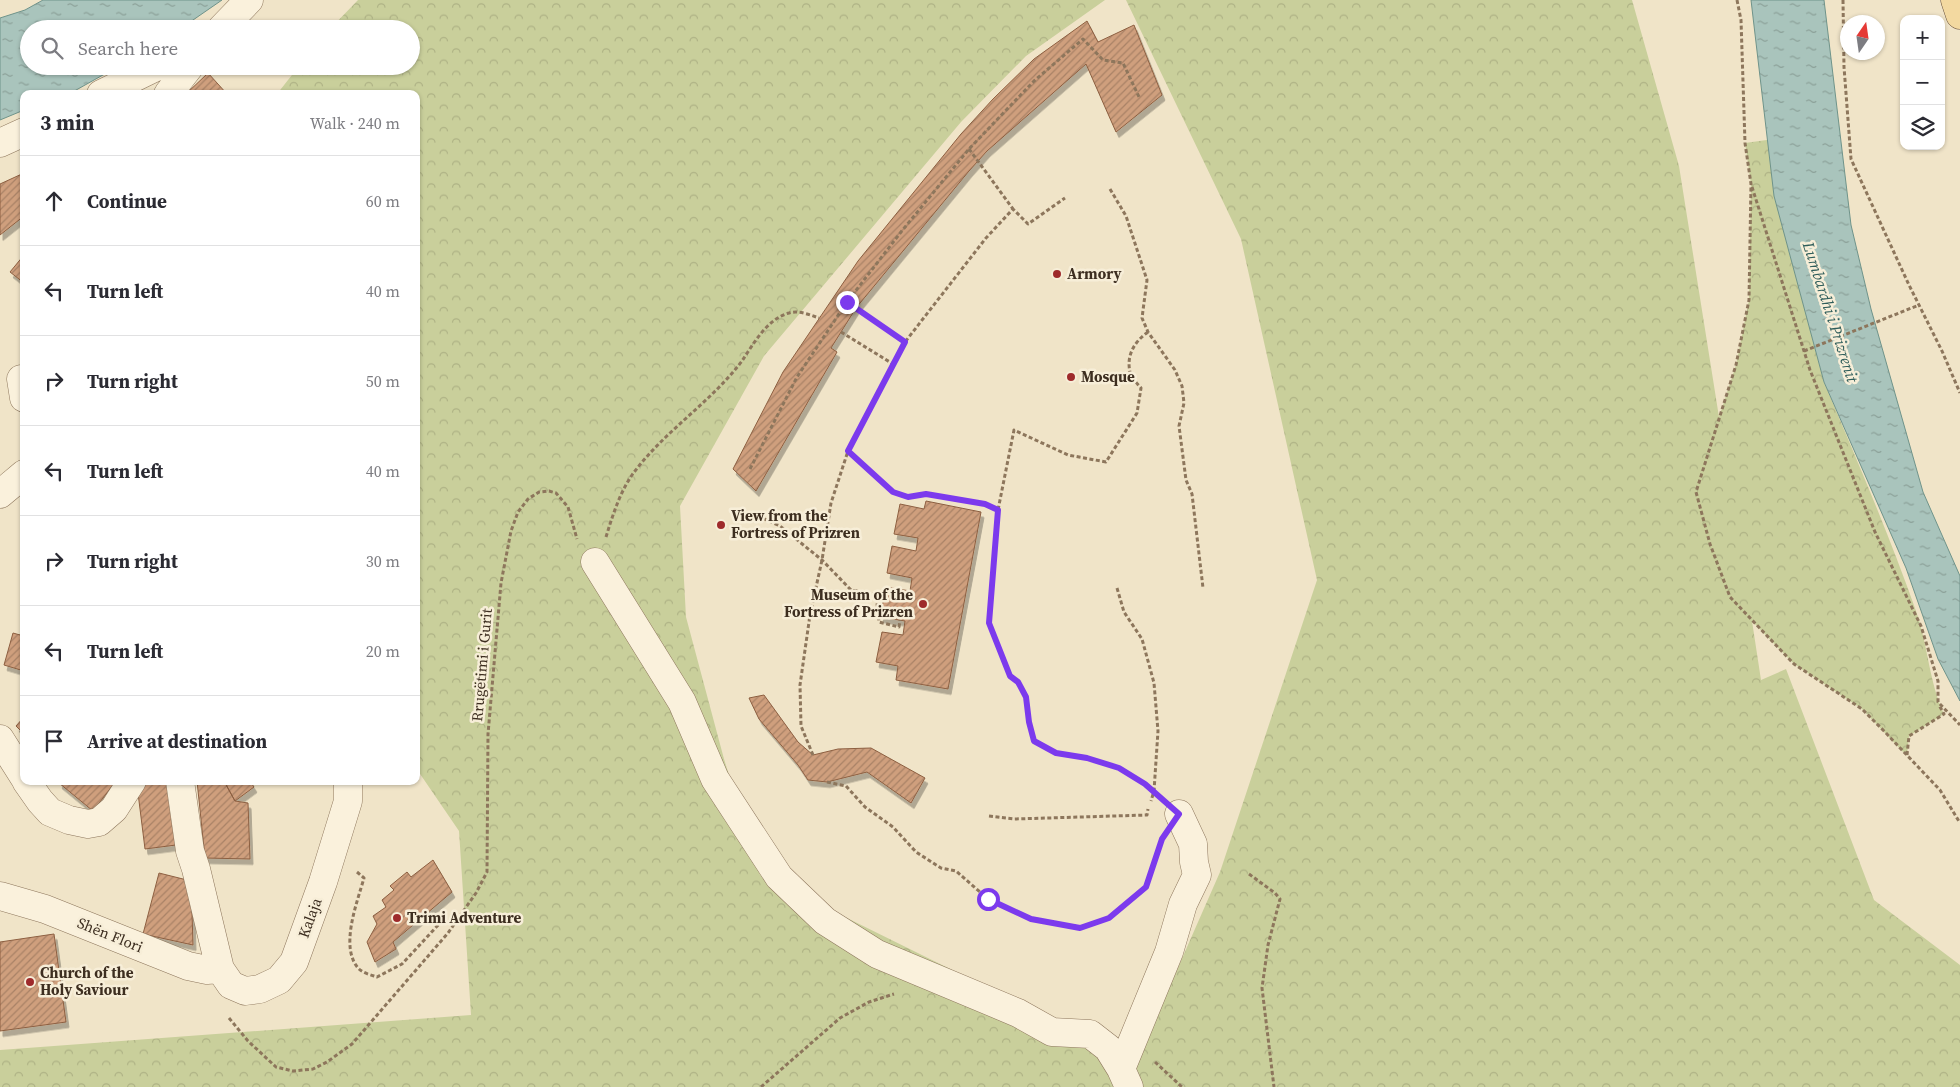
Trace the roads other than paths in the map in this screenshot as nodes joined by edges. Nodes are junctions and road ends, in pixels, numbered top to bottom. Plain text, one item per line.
1 (249, 0) edge
2 (1955, 0) edge
3 (1960, 15) edge
4 (230, 20) edge
5 (140, 75) edge
6 (183, 75) edge
7 (109, 90) edge
8 (171, 90) edge
9 (595, 562) road end
10 (0, 739) edge
11 (20, 771) edge
12 (29, 785) edge
13 (130, 785) edge
14 (181, 785) edge
15 (348, 785) edge
16 (1179, 814) road end
17 (0, 896) edge
18 (220, 969) junction
19 (1125, 1078) edge

1 - 4 street
2 - 3 main road
5 - 7 street
6 - 8 street
9 - 19 street
10 - 11 street
12 - 13 street
14 - 18 street
15 - 18 street, Kalaja
16 - 19 street
17 - 18 street, Shën Flori

